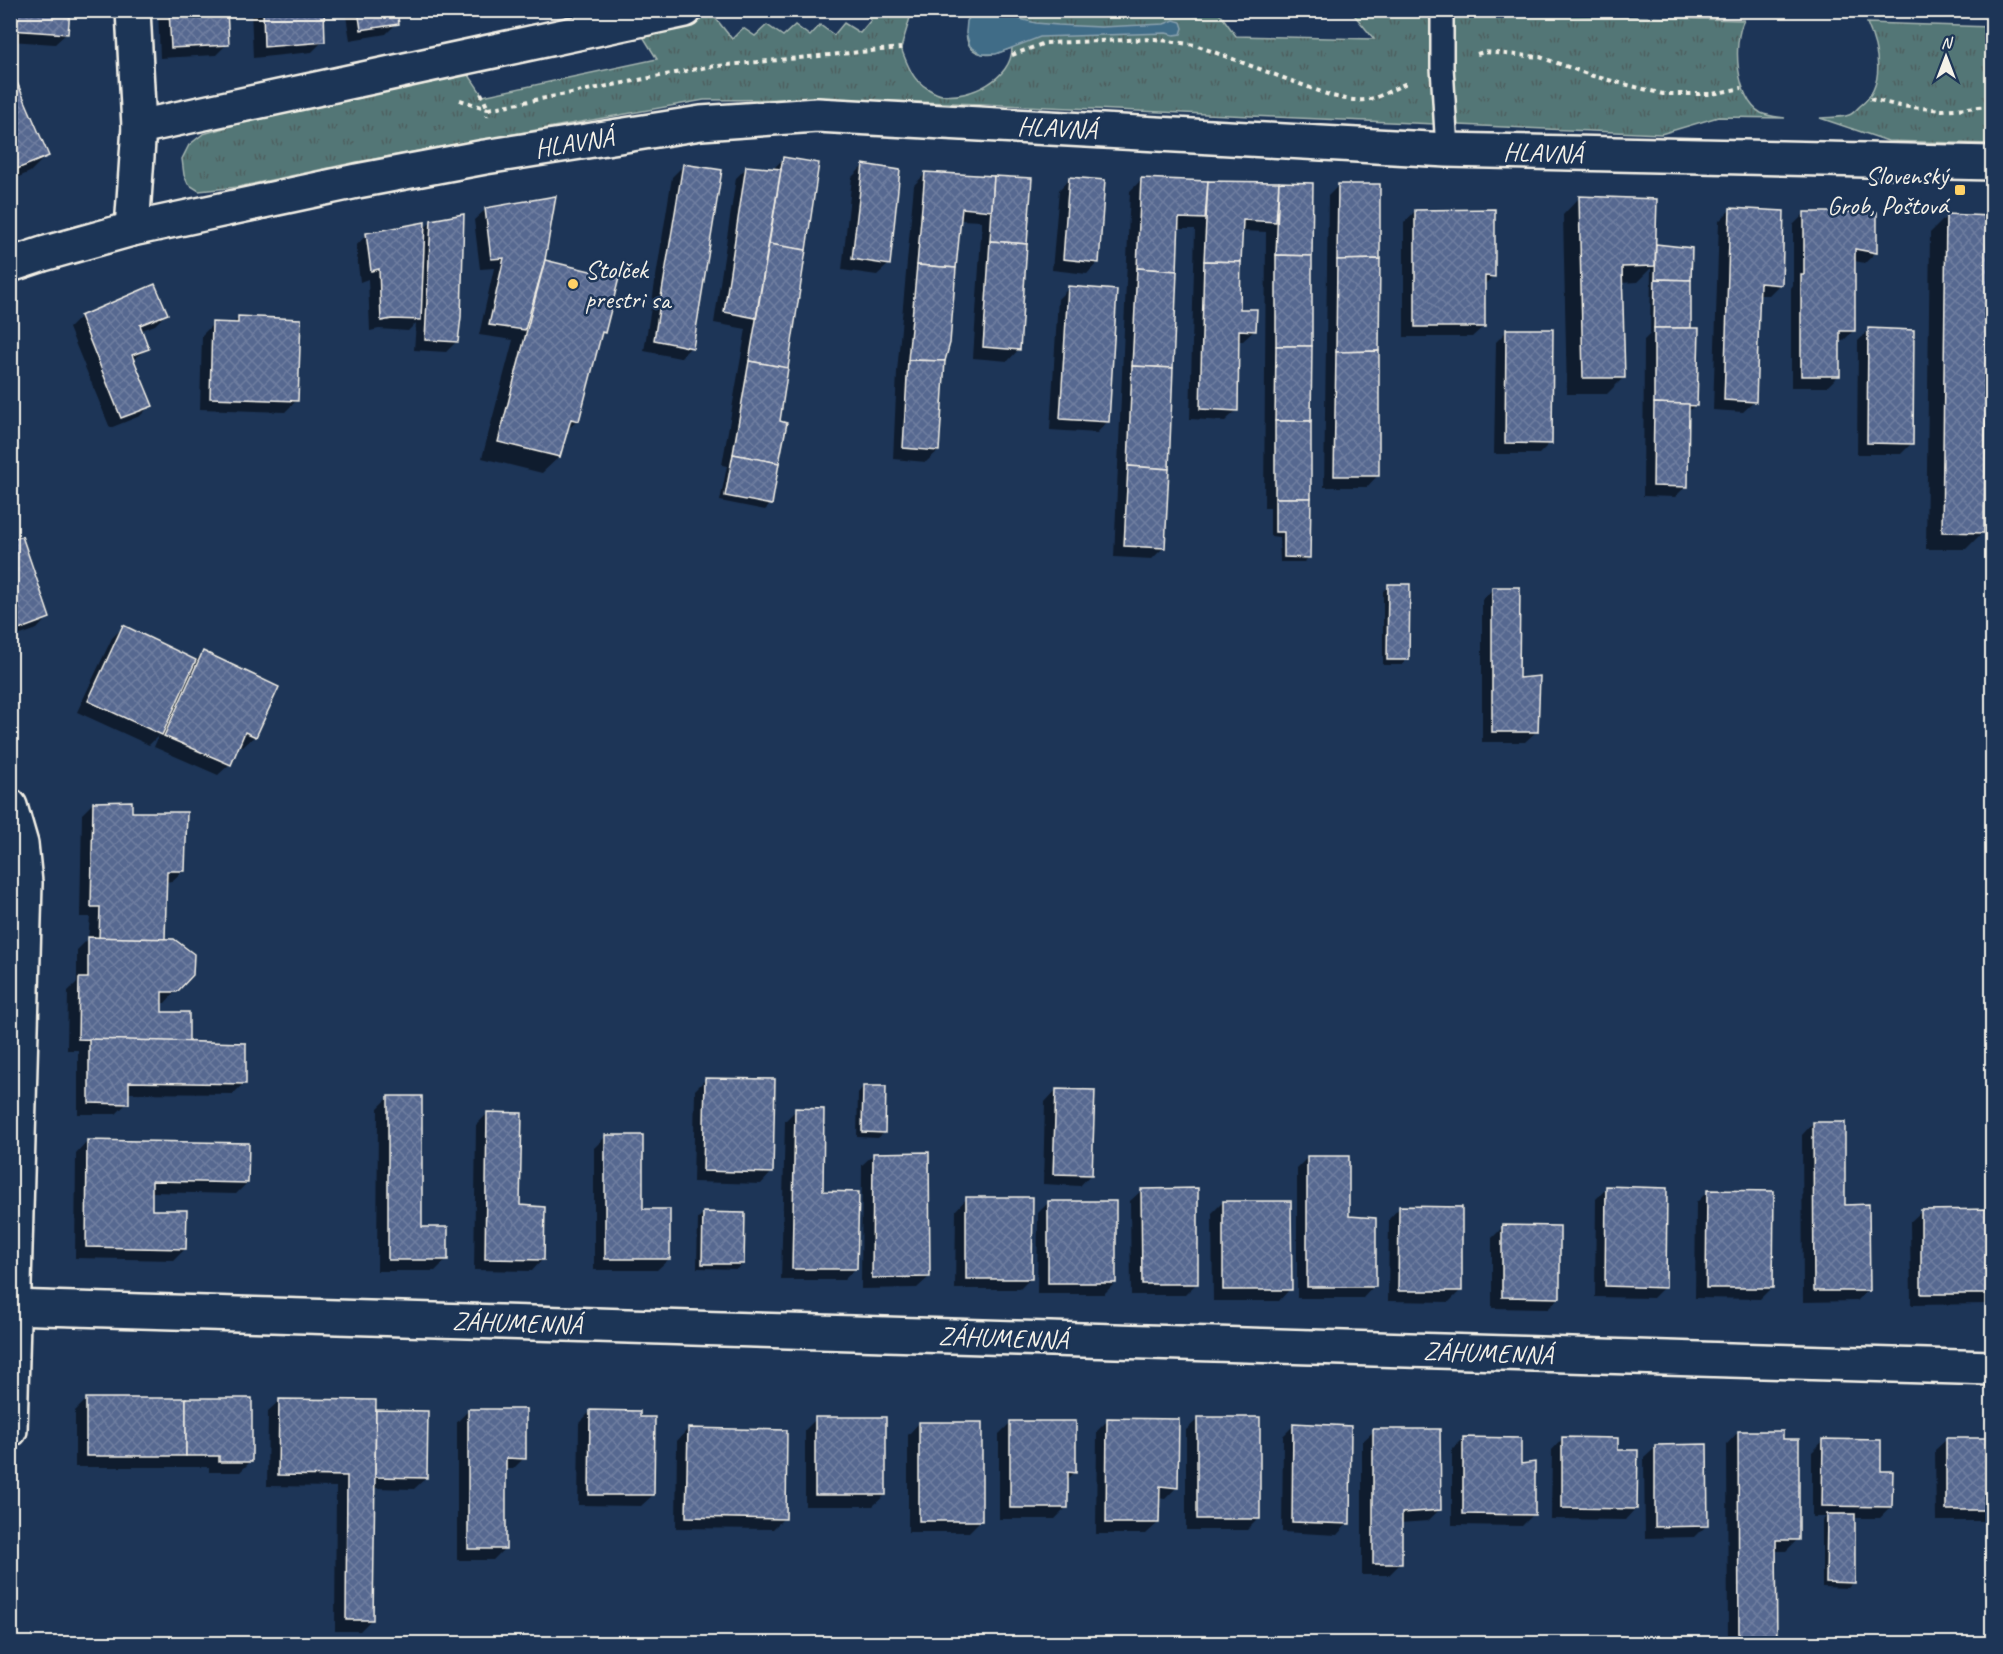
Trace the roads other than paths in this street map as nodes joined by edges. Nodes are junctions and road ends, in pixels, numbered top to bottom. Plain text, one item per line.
1 (133, 10) edge
2 (685, 10) edge
3 (1442, 10) edge
4 (139, 127) junction
5 (1447, 150) junction
6 (1992, 163) edge
7 (132, 229) junction
8 (10, 265) edge
9 (10, 806) edge
10 (12, 1307) edge
11 (1992, 1368) edge
12 (10, 1430) edge

1 - 4 street
2 - 4 street
3 - 5 lane
4 - 7 street
5 - 6 street, HLAVNÁ
5 - 7 street, HLAVNÁ
7 - 8 street, HLAVNÁ
9 - 10 street
10 - 11 street, ZÁHUMENNÁ
10 - 12 street

